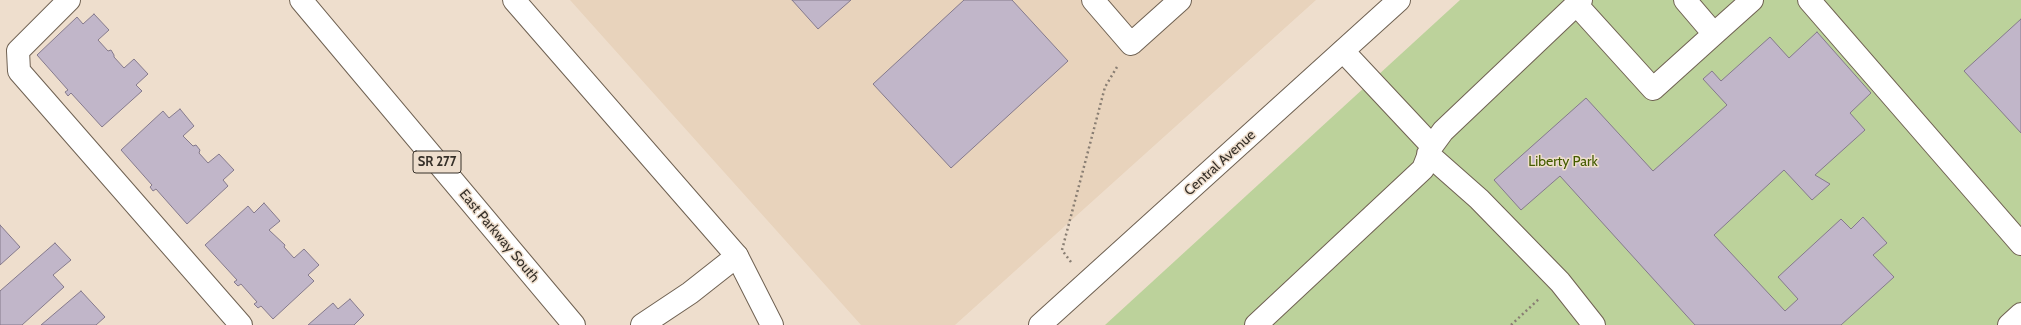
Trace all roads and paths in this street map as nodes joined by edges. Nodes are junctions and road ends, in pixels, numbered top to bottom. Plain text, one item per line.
1 (69, 0) edge
2 (301, 0) edge
3 (514, 0) edge
4 (1092, 0) edge
5 (1180, 0) edge
6 (1399, 0) edge
7 (1685, 0) edge
8 (1752, 0) edge
9 (1808, 0) edge
10 (1579, 2) edge
11 (1714, 34) junction
12 (1131, 44) junction
13 (1343, 51) junction
14 (1430, 150) junction
15 (2021, 244) edge
16 (737, 256) junction
17 (1086, 284) junction
18 (1544, 295) dead end
19 (2021, 314) edge
20 (241, 325) edge
21 (574, 325) edge
22 (642, 325) edge
23 (772, 325) edge
24 (1040, 325) edge
25 (1256, 325) edge
26 (1511, 325) edge
27 (1594, 325) edge
28 (2010, 325) edge

1 - 20 main road
2 - 21 main road, East Parkway South / SR 277
3 - 16 main road
4 - 12 main road
5 - 12 main road
6 - 13 main road, Central Avenue
7 - 11 main road
8 - 11 main road
9 - 15 main road
10 - 11 main road
10 - 14 main road
12 - 17 path
13 - 14 main road
13 - 17 main road, Central Avenue
14 - 25 main road
14 - 27 main road
16 - 22 main road
16 - 23 main road
17 - 24 main road, Central Avenue
18 - 26 path
19 - 28 main road

